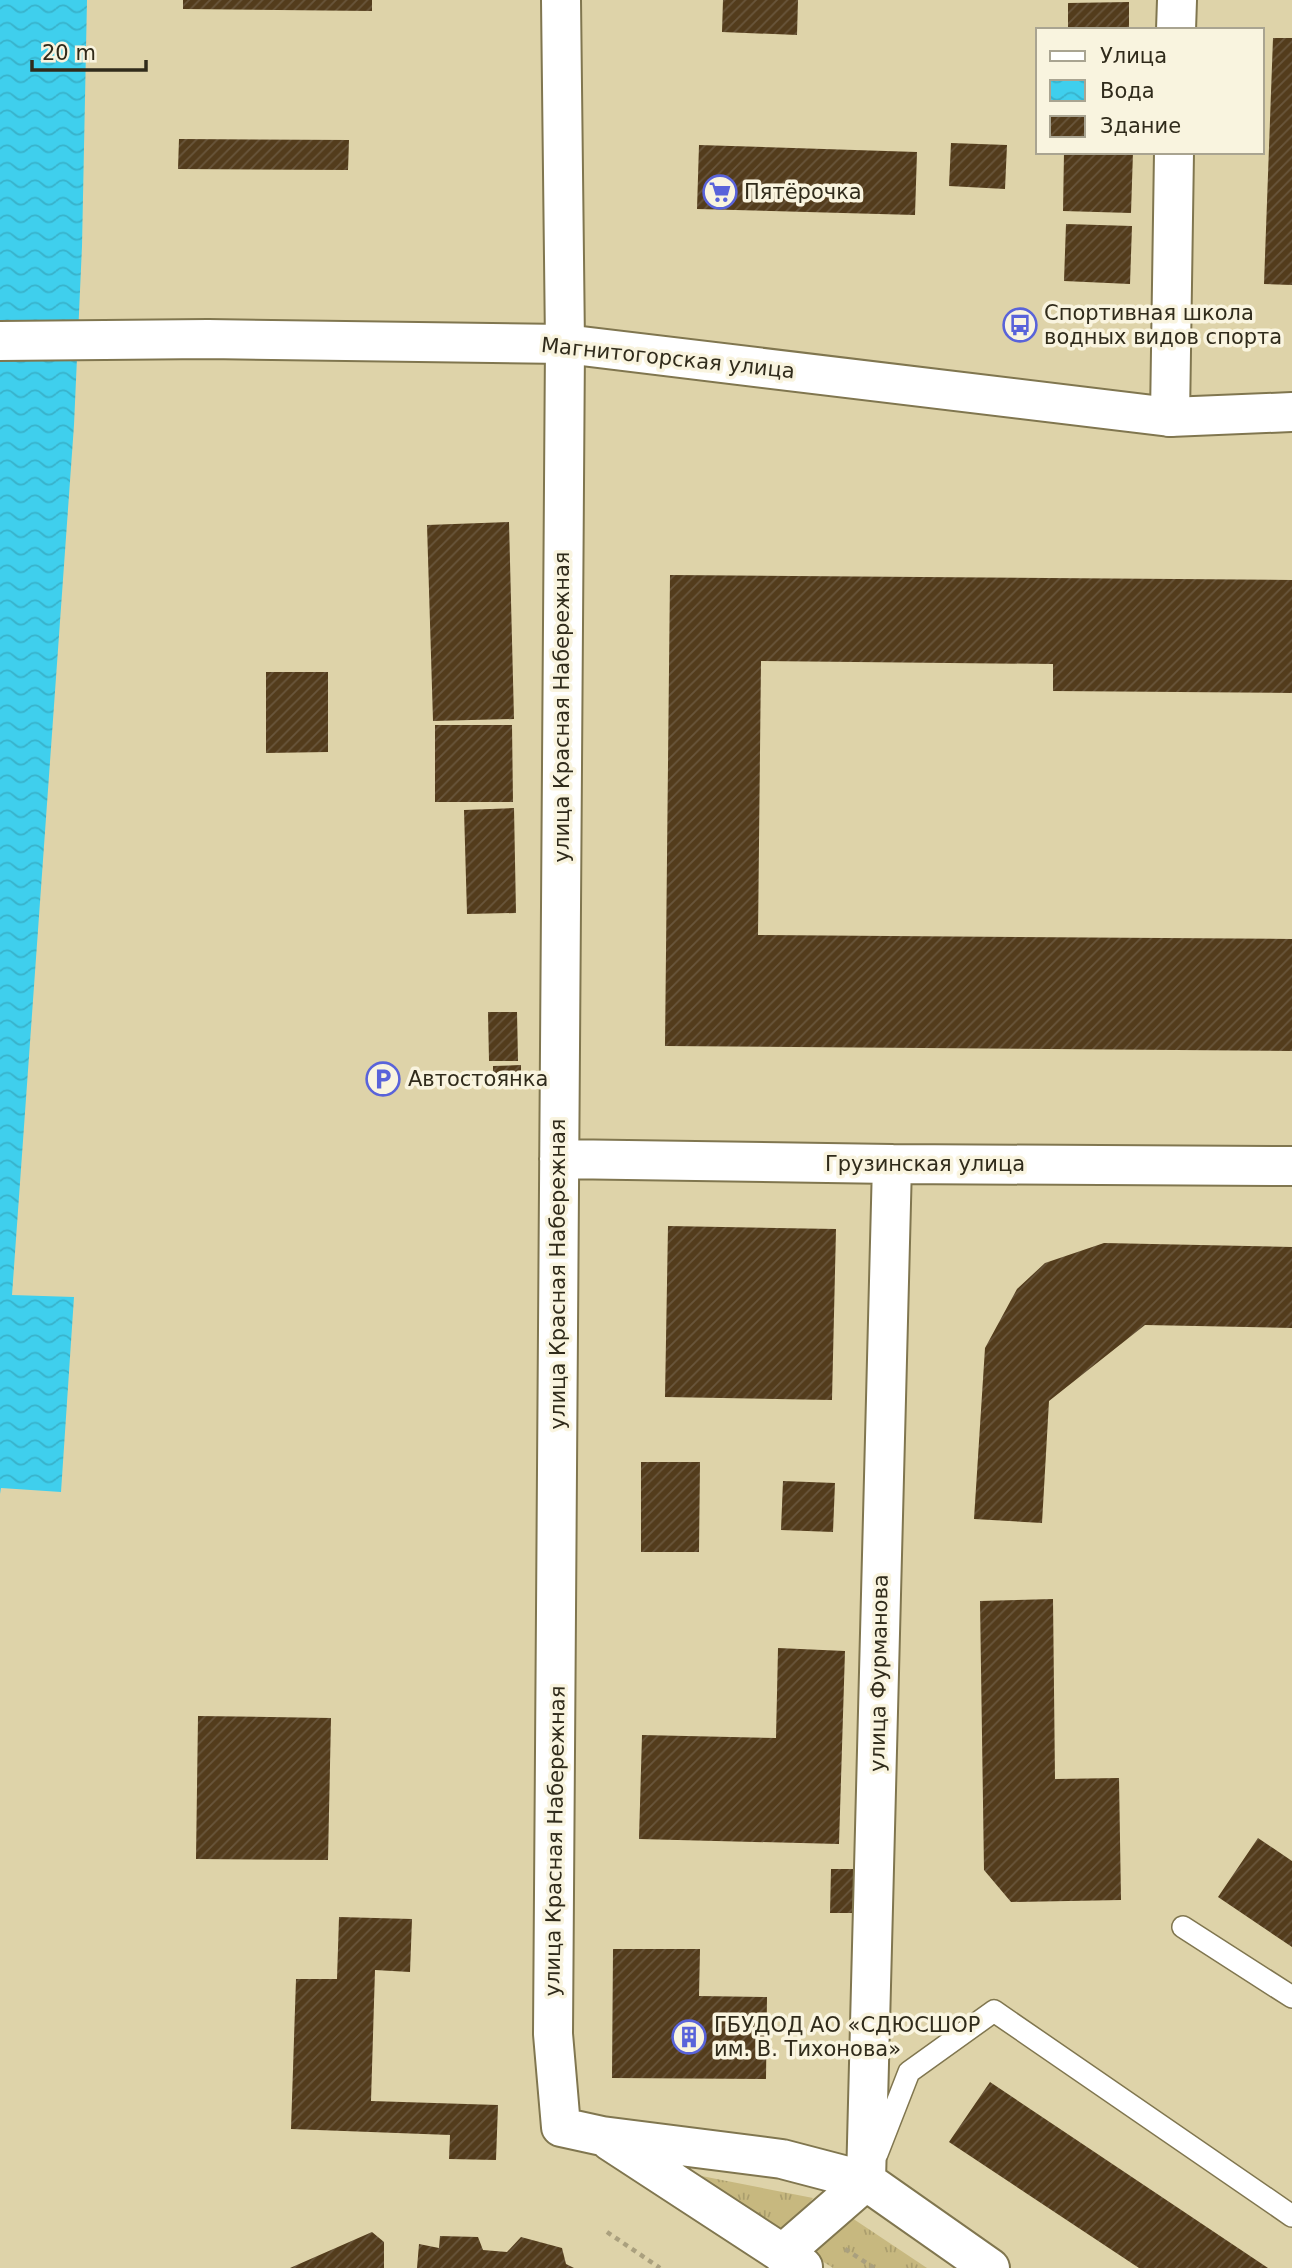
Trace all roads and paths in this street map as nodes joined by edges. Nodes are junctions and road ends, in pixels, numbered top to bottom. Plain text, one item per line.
1 (561, 0) edge
2 (1177, 0) edge
3 (1176, 28) edge
4 (1174, 154) edge
5 (0, 341) edge
6 (565, 344) junction
7 (1292, 412) edge
8 (1170, 417) junction
9 (559, 1159) junction
10 (892, 1164) junction
11 (1292, 1166) edge
12 (1183, 1927) dead end
13 (1292, 1997) edge
14 (602, 2136) junction
15 (866, 2181) junction
16 (1292, 2216) edge
17 (607, 2232) dead end
18 (793, 2261) edge
19 (660, 2268) edge
20 (990, 2268) edge

1 - 6 street, улица Красная Набережная
2 - 3 street
4 - 8 street
5 - 6 street, Магнитогорская улица
6 - 8 street, Магнитогорская улица
6 - 9 street, улица Красная Набережная
7 - 8 street, Магнитогорская улица
9 - 10 street, Грузинская улица
9 - 14 street, улица Красная Набережная
10 - 11 street, Грузинская улица
10 - 15 street, улица Фурманова
12 - 13 lane
14 - 15 street
14 - 18 street
15 - 16 lane
15 - 18 street
15 - 20 street
17 - 19 path

